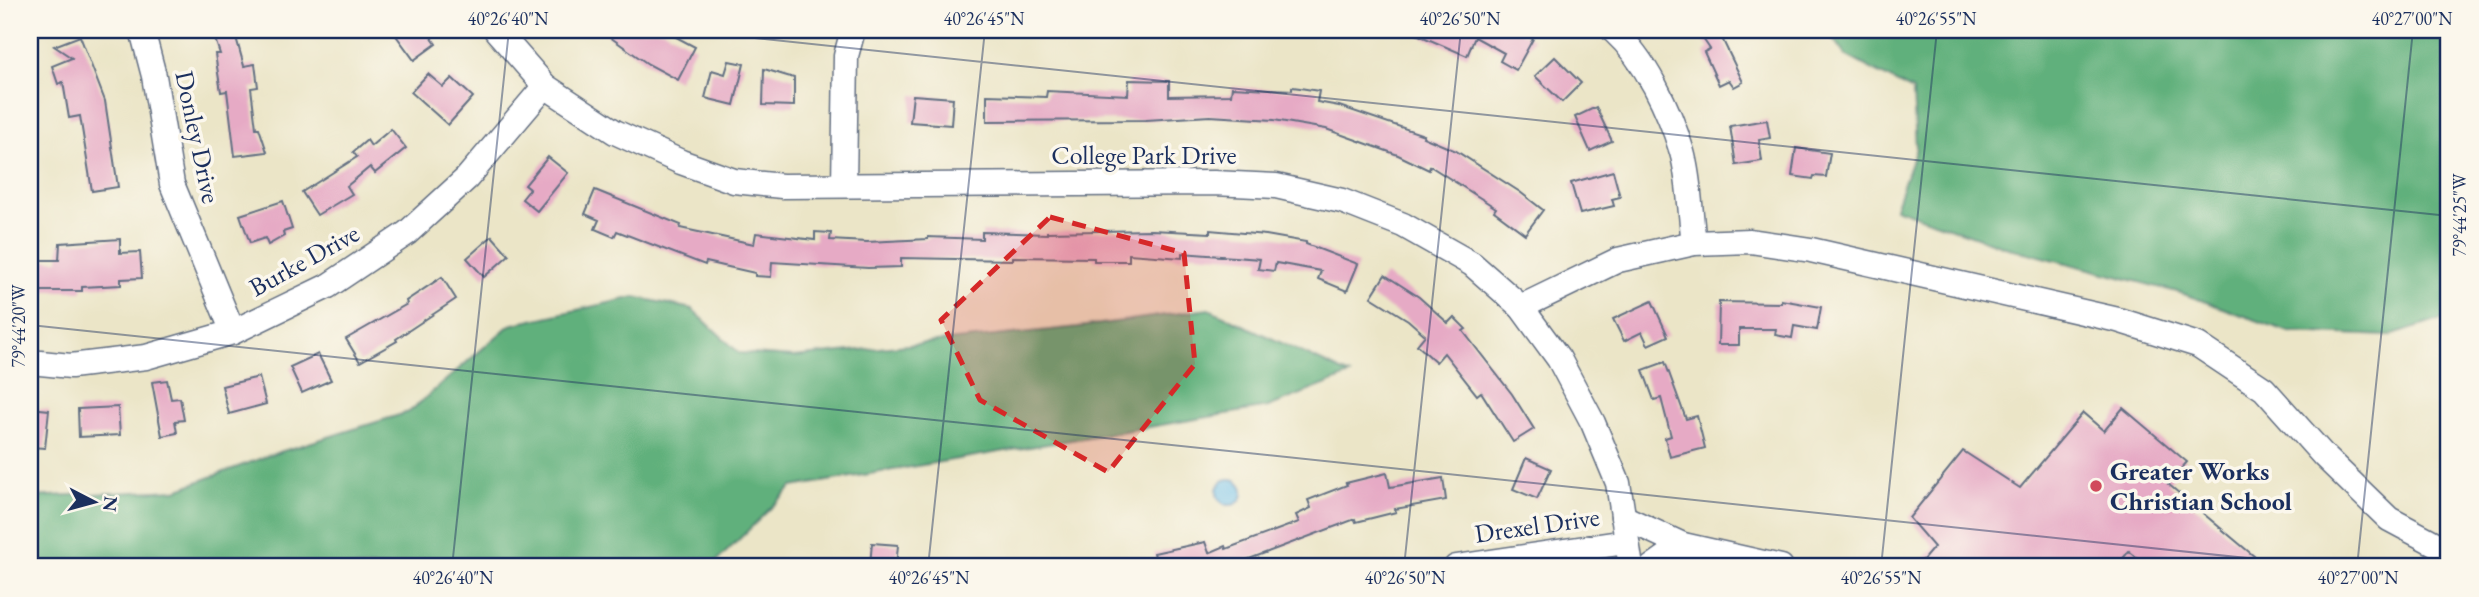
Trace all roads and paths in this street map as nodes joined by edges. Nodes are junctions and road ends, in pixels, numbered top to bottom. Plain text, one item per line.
1 (142, 30) edge
2 (496, 30) edge
3 (853, 30) edge
4 (1613, 30) edge
5 (545, 86) junction
6 (844, 186) junction
7 (1695, 243) junction
8 (1521, 307) junction
9 (233, 332) junction
10 (30, 362) edge
11 (1623, 517) junction
12 (1626, 542) junction
13 (1683, 545) junction
14 (2449, 551) edge
15 (1457, 567) edge
16 (1630, 567) edge
17 (1652, 567) edge
18 (1781, 567) edge

1 - 9 street, Donley Drive
2 - 5 street, College Park Drive
3 - 6 street
4 - 7 street
5 - 6 street, College Park Drive
5 - 9 street, Burke Drive
6 - 8 street, College Park Drive
7 - 8 street
7 - 14 street
8 - 11 street, College Park Drive
9 - 10 street, Burke Drive
11 - 12 street, College Park Drive
11 - 13 street
12 - 15 street, Drexel Drive
12 - 16 street, College Park Drive
13 - 17 street
13 - 18 street

